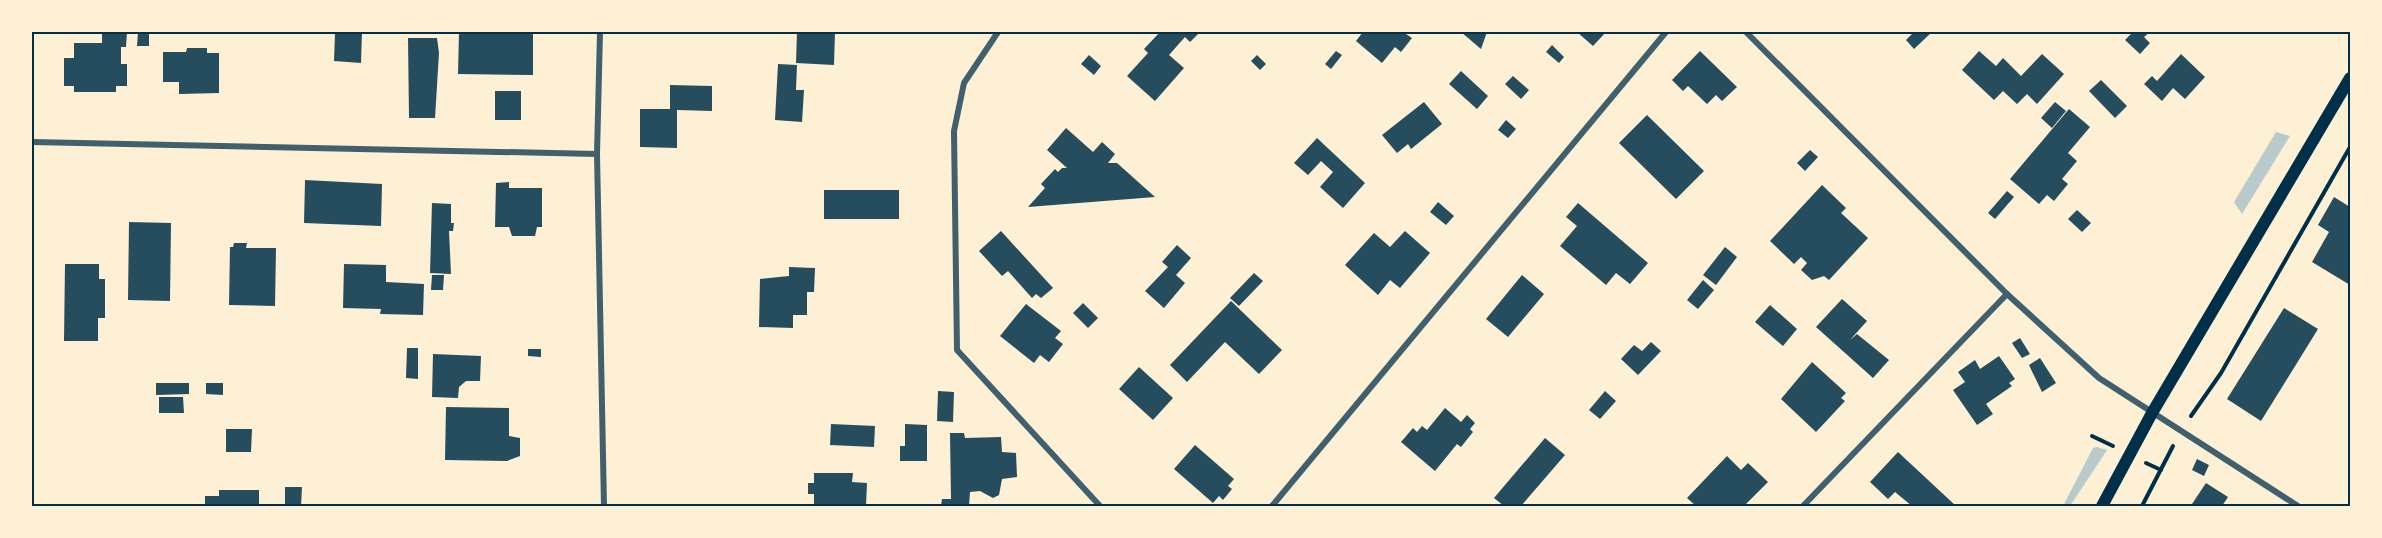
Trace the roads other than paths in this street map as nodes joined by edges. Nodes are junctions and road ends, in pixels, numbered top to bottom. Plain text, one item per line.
1 (600, 32) edge
2 (998, 32) edge
3 (1666, 32) edge
4 (1746, 32) edge
5 (2350, 78) edge
6 (32, 142) edge
7 (597, 154) junction
8 (2007, 294) junction
9 (2152, 413) junction
10 (604, 507) edge
11 (1100, 507) edge
12 (1272, 507) edge
13 (1803, 507) edge
14 (2103, 507) edge
15 (2298, 507) edge

1 - 7 street
2 - 11 street
3 - 12 street
4 - 8 street
5 - 9 main road
6 - 7 street
7 - 10 street
8 - 9 street
8 - 13 street
9 - 14 main road
9 - 15 street

